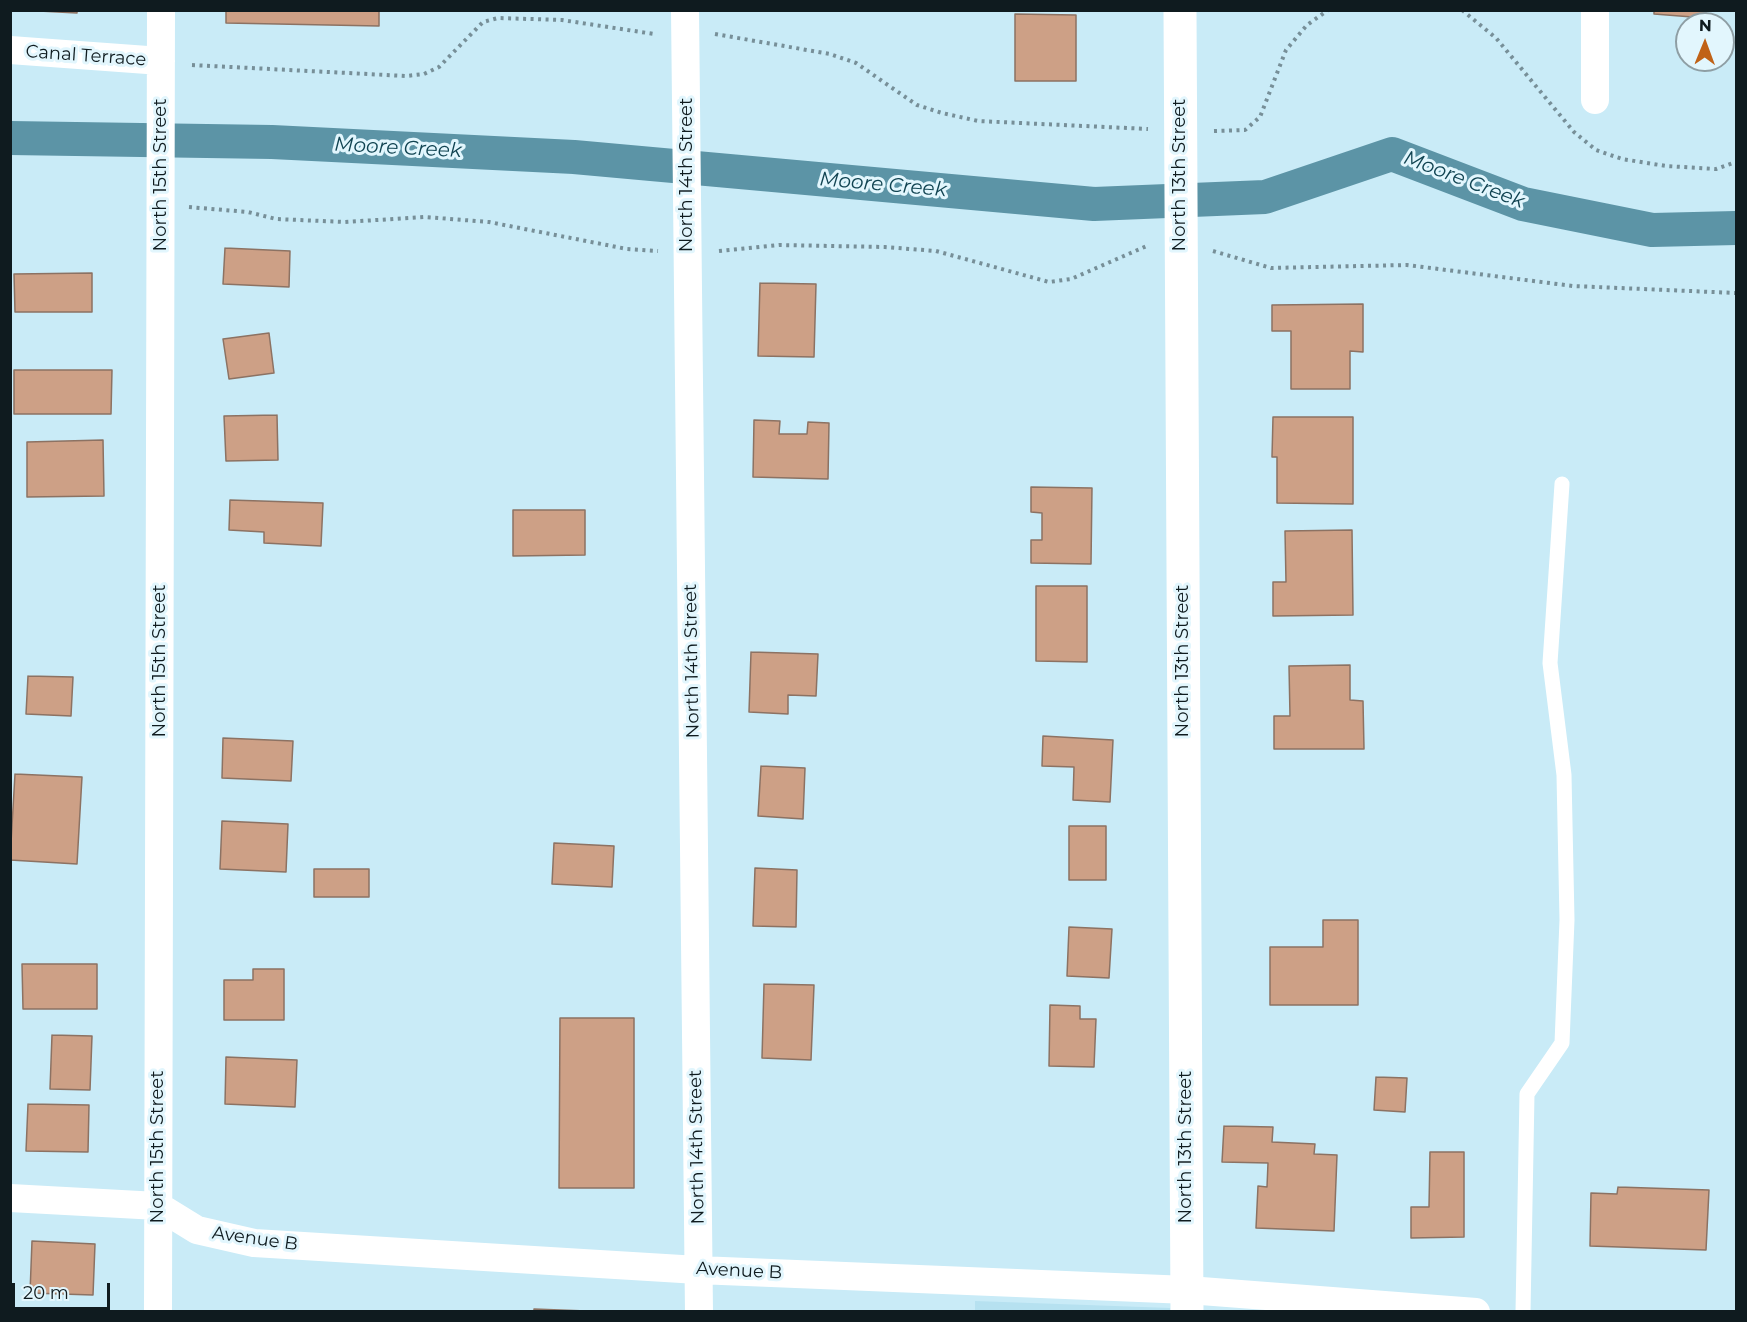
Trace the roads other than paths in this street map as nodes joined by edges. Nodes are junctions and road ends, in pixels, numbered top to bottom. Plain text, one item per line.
1 (161, 10) edge
2 (685, 10) edge
3 (1180, 10) edge
4 (1594, 10) edge
5 (10, 50) edge
6 (175, 63) junction
7 (1595, 100) dead end
8 (1562, 484) dead end
9 (10, 1198) edge
10 (158, 1206) junction
11 (699, 1270) junction
12 (1187, 1301) edge
13 (158, 1311) edge
14 (699, 1311) edge
15 (1476, 1311) edge
16 (1523, 1311) edge

1 - 6 street, North 15th Street
2 - 11 street, North 14th Street
3 - 12 street, North 13th Street
4 - 7 street
5 - 6 street, Canal Terrace
6 - 10 street, North 15th Street
8 - 16 lane
9 - 10 street, Avenue B
10 - 11 street, Avenue B
10 - 13 street, North 15th Street
11 - 12 street, Avenue B
11 - 14 street, North 14th Street
12 - 15 street, Avenue B

